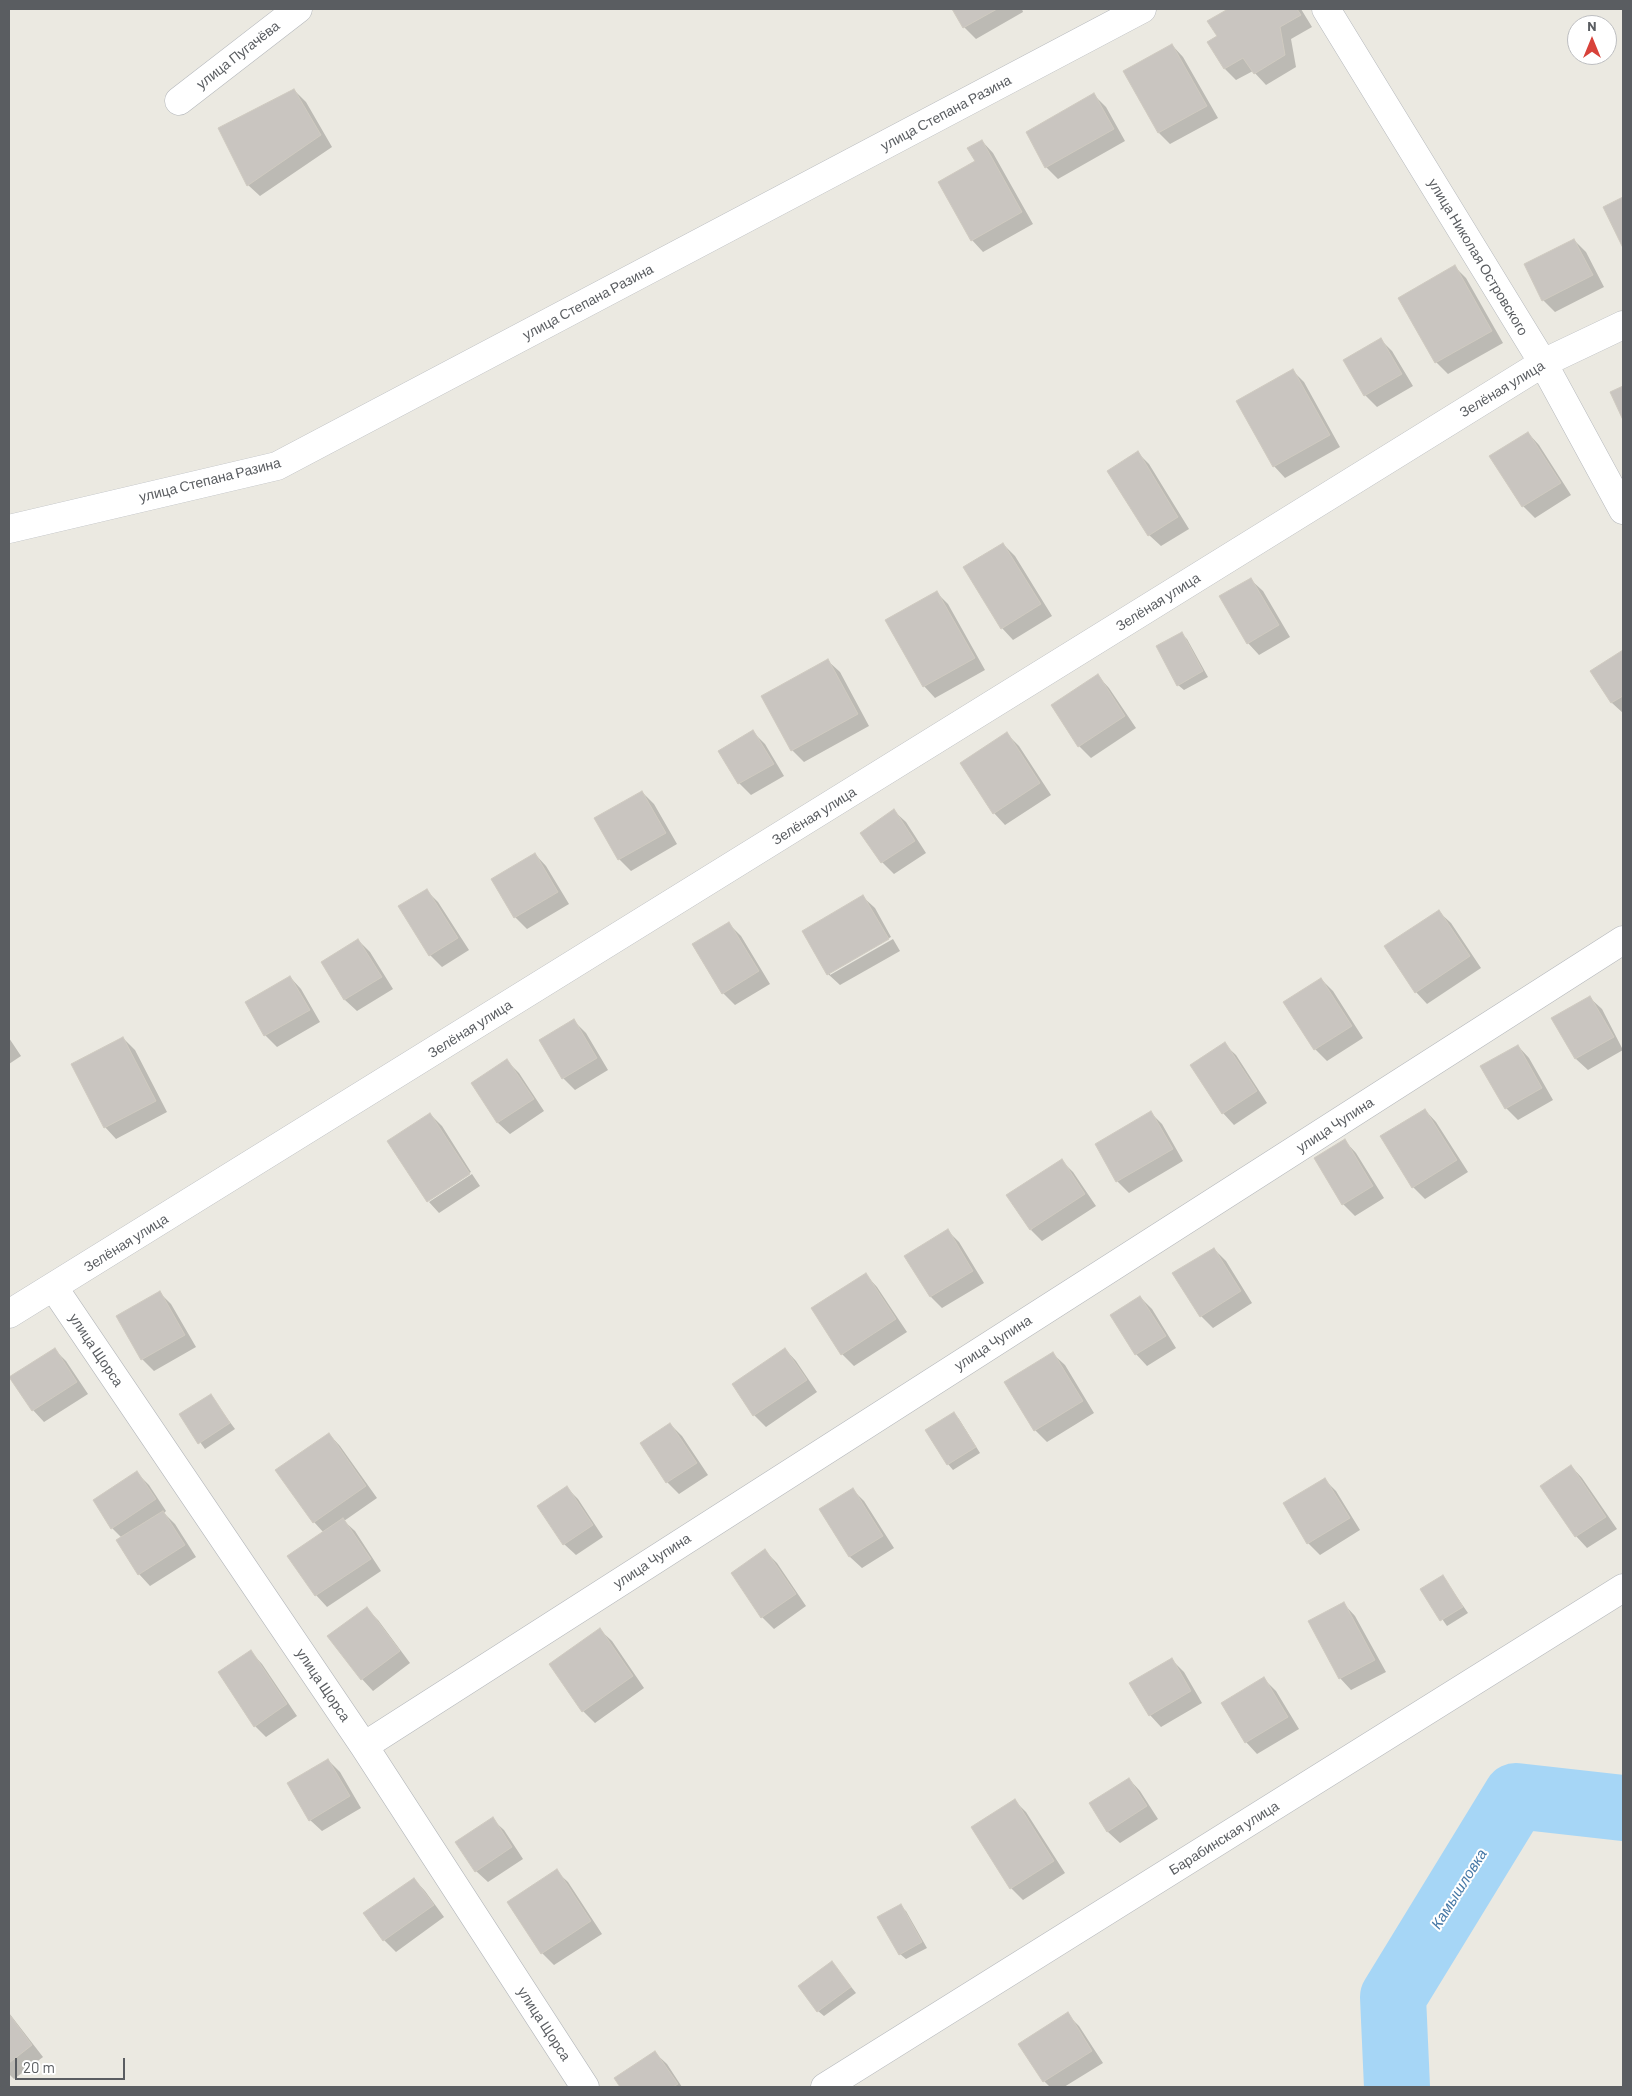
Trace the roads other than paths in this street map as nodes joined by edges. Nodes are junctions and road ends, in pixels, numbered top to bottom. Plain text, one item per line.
1 (298, 9) edge
2 (1142, 9) edge
3 (1326, 9) edge
4 (179, 101) dead end
5 (1623, 325) edge
6 (1543, 363) junction
7 (1623, 510) edge
8 (9, 529) edge
9 (1623, 940) edge
10 (54, 1288) junction
11 (9, 1314) edge
12 (1623, 1588) edge
13 (364, 1746) junction
14 (585, 2087) edge
15 (825, 2087) edge

1 - 4 street, улица Пугачёва
2 - 8 street, улица Степана Разина
3 - 6 street, улица Николая Островского
5 - 6 street, Зелёная улица
6 - 7 street, улица Николая Островского
6 - 10 street, Зелёная улица
9 - 13 street, улица Чупина
10 - 11 street, Зелёная улица
10 - 13 street, улица Щорса
12 - 15 street, Барабинская улица
13 - 14 street, улица Щорса

